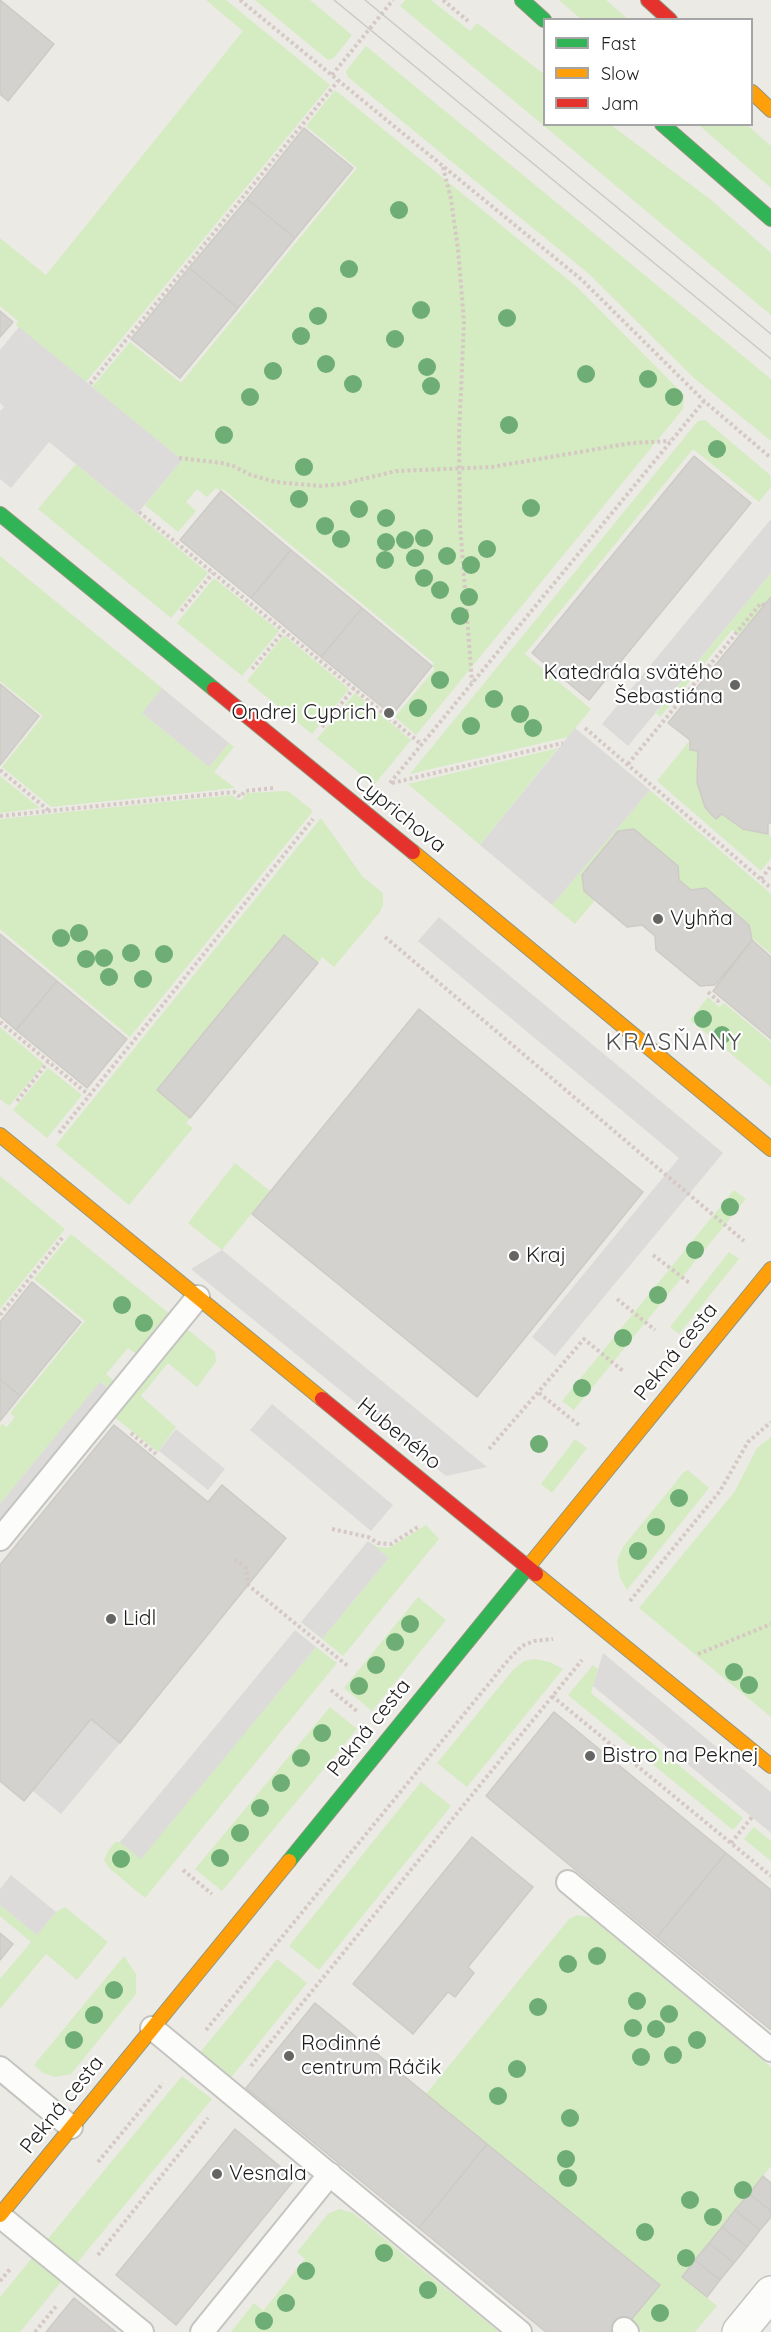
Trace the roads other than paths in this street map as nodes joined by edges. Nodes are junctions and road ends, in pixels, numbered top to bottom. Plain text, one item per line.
1 (522, 0) edge
2 (648, 0) edge
3 (668, 18) edge
4 (543, 19) edge
5 (753, 93) edge
6 (771, 110) edge
7 (664, 126) edge
8 (771, 219) edge
9 (0, 514) edge
10 (0, 1135) edge
11 (771, 1149) edge
12 (771, 1269) edge
13 (198, 1297) junction
14 (0, 1539) edge
15 (528, 1568) junction
16 (771, 1767) edge
17 (568, 1882) dead end
18 (153, 2028) junction
19 (771, 2050) edge
20 (0, 2067) edge
21 (71, 2127) junction
22 (330, 2175) junction
23 (0, 2216) edge
24 (771, 2293) edge
25 (142, 2332) edge
26 (202, 2332) edge
27 (520, 2332) edge
28 (739, 2332) edge

1 - 4 street
2 - 3 street
5 - 6 street
7 - 8 street
9 - 11 street, Cyprichova
10 - 13 street, Hubeného
12 - 15 street, Pekná cesta
13 - 14 lane
13 - 15 street, Hubeného
15 - 16 street, Hubeného
15 - 18 street, Pekná cesta
17 - 19 lane
18 - 21 street, Pekná cesta
18 - 22 lane
20 - 21 lane
21 - 23 street, Pekná cesta
22 - 26 lane
22 - 27 lane
23 - 25 lane
24 - 28 street

